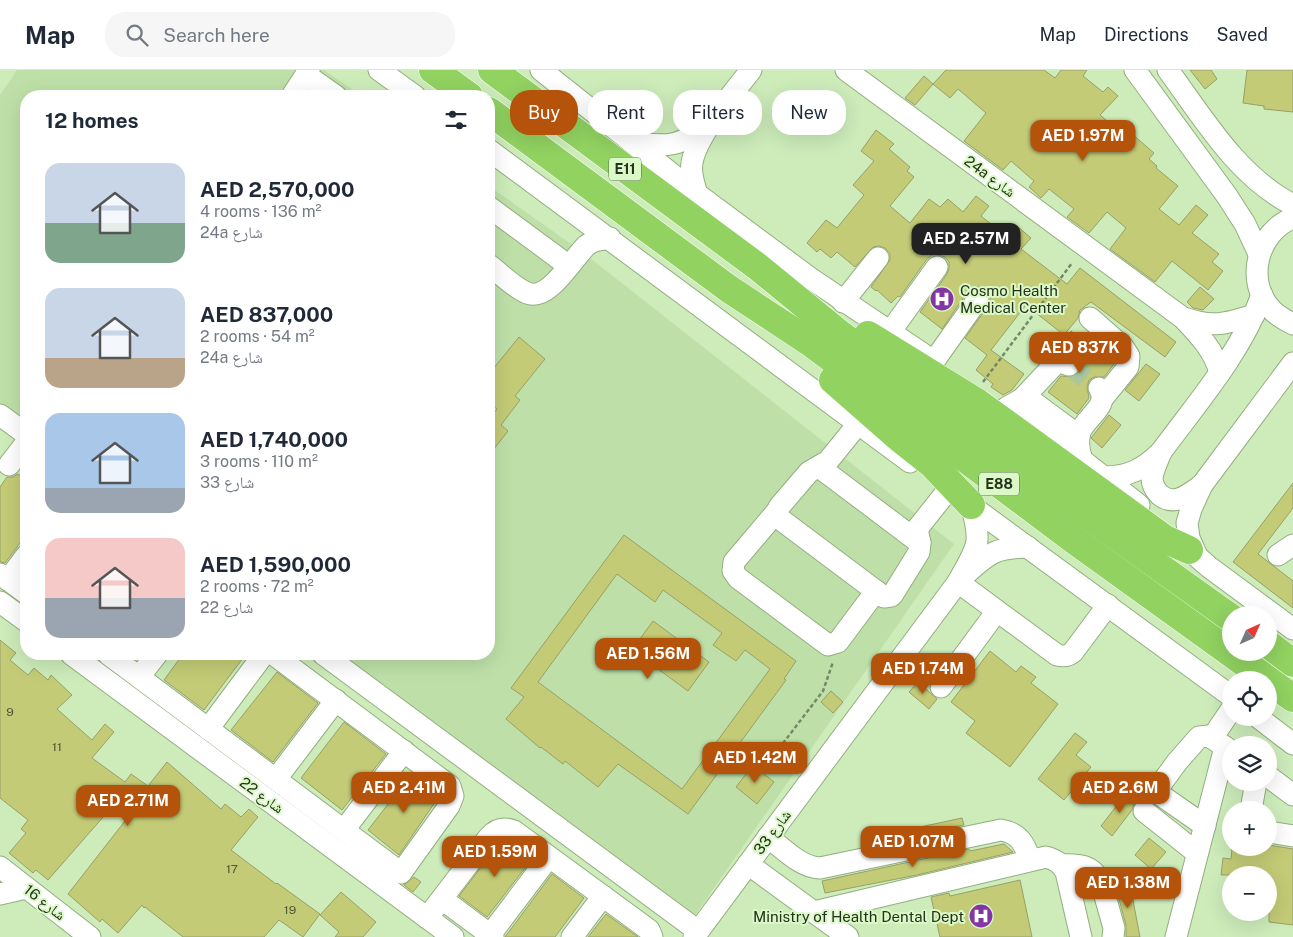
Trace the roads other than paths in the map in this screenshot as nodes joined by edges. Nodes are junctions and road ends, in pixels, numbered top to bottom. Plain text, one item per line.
1 (379, 70) edge
2 (433, 70) edge
3 (492, 70) edge
4 (541, 70) edge
5 (751, 70) edge
6 (846, 70) edge
7 (1135, 70) edge
8 (1168, 70) edge
9 (308, 72) edge
10 (296, 90) edge
11 (329, 90) edge
12 (407, 90) edge
13 (460, 90) edge
14 (736, 90) edge
15 (495, 115) edge
16 (694, 135) edge
17 (705, 135) edge
18 (632, 143) junction
19 (495, 154) edge
20 (697, 194) junction
21 (1293, 205) edge
22 (495, 212) edge
23 (1293, 218) edge
24 (610, 238) junction
25 (1260, 254) junction
26 (878, 258) dead end
27 (569, 266) junction
28 (758, 267) junction
29 (937, 267) dead end
30 (495, 270) edge
31 (729, 289) junction
32 (1262, 295) junction
33 (974, 298) dead end
34 (844, 302) junction
35 (1254, 314) junction
36 (1090, 318) dead end
37 (1183, 318) junction
38 (1293, 324) edge
39 (890, 332) junction
40 (931, 359) junction
41 (1293, 363) edge
42 (1069, 365) dead end
43 (1220, 372) junction
44 (1029, 392) junction
45 (1006, 408) junction
46 (0, 415) edge
47 (858, 424) junction
48 (20, 430) edge
49 (1081, 432) junction
50 (1161, 452) junction
51 (20, 454) edge
52 (1082, 460) junction
53 (819, 467) junction
54 (12, 468) edge
55 (1104, 477) junction
56 (1202, 485) junction
57 (948, 490) junction
58 (971, 505) junction
59 (778, 510) junction
60 (920, 543) junction
61 (1028, 547) junction
62 (1194, 554) junction
63 (20, 562) edge
64 (4, 577) edge
65 (958, 582) junction
66 (20, 589) edge
67 (876, 591) junction
68 (0, 602) edge
69 (1108, 605) junction
70 (997, 611) junction
71 (1222, 612) edge
72 (20, 617) edge
73 (1293, 629) edge
74 (1278, 652) edge
75 (79, 660) edge
76 (116, 660) edge
77 (152, 660) edge
78 (260, 660) edge
79 (281, 660) edge
80 (331, 660) edge
81 (1293, 663) edge
82 (1256, 671) edge
83 (139, 677) junction
84 (1277, 686) edge
85 (941, 687) dead end
86 (1222, 689) edge
87 (1293, 698) edge
88 (336, 700) junction
89 (1269, 726) edge
90 (208, 729) junction
91 (1293, 744) edge
92 (1222, 746) edge
93 (1222, 750) edge
94 (404, 751) junction
95 (276, 779) junction
96 (1277, 783) edge
97 (1293, 795) edge
98 (1144, 810) dead end
99 (1205, 826) junction
100 (344, 830) junction
101 (1277, 833) edge
102 (1293, 836) edge
103 (768, 837) junction
104 (1197, 853) junction
105 (549, 857) junction
106 (1030, 860) junction
107 (748, 864) junction
108 (1061, 864) junction
109 (0, 867) edge
110 (395, 881) junction
111 (26, 888) junction
112 (0, 894) edge
113 (603, 896) junction
114 (442, 899) junction
115 (814, 912) junction
116 (427, 918) junction
117 (696, 934) edge
118 (491, 936) edge
119 (90, 937) edge
120 (453, 937) edge
121 (572, 937) edge
122 (652, 937) edge
123 (848, 937) edge
124 (1081, 937) edge
125 (1113, 937) edge
126 (1176, 937) edge

1 - 12 street
2 - 13 highway
3 - 28 highway, E11
4 - 18 street
5 - 14 street
6 - 37 street, 24a شارع
7 - 25 street
8 - 21 street
9 - 10 street
9 - 11 street
15 - 31 highway, E11
16 - 18 street
17 - 20 street
18 - 20 street
19 - 24 street
20 - 34 street
22 - 27 street
23 - 25 street
24 - 27 street
24 - 47 street
25 - 32 street
26 - 34 street
27 - 30 street
28 - 62 highway
28 - 71 highway, E88
29 - 39 street
31 - 58 highway
31 - 82 highway, E88
32 - 35 street
32 - 38 street
33 - 40 street
34 - 39 street
35 - 37 street, 24a شارع
35 - 43 street
36 - 49 street
37 - 43 street, 24a شارع
39 - 40 street
40 - 45 street
41 - 56 street
42 - 44 street
43 - 50 street
44 - 45 street
44 - 49 street
45 - 52 street
46 - 48 street
47 - 53 street
47 - 57 street
49 - 52 street
50 - 55 street
50 - 56 street
51 - 54 street
52 - 55 street
53 - 59 street
53 - 60 street
55 - 62 street
56 - 62 street
57 - 58 street
57 - 60 street
58 - 61 street
58 - 65 street, شارع 33
59 - 67 street
59 - 67 street
60 - 67 street
61 - 65 street, شارع 33
61 - 69 street
62 - 73 street
63 - 64 street
64 - 66 street
65 - 70 street
65 - 103 street, شارع 33
68 - 72 street
69 - 70 street
69 - 86 street
70 - 85 street
74 - 81 highway
75 - 110 street, شارع 22
76 - 83 street
77 - 83 street
78 - 90 street
79 - 88 street
80 - 117 street
83 - 90 street
84 - 87 highway, E88
88 - 94 street
88 - 95 street
89 - 91 street
90 - 95 street
92 - 99 street
93 - 99 street
94 - 100 street
94 - 110 street
95 - 100 street
96 - 97 street
98 - 104 street
99 - 104 street
100 - 110 street
101 - 102 street
103 - 106 street
103 - 107 street, شارع 33
104 - 126 street
105 - 113 street
105 - 114 street
105 - 118 street
106 - 108 street
106 - 115 street
107 - 115 street
107 - 117 street, شارع 33
108 - 124 street
108 - 125 street
109 - 111 street, شارع 16
110 - 116 street, شارع 22
111 - 112 street
111 - 119 street, شارع 16
113 - 121 street
113 - 122 street
114 - 116 street
114 - 118 street
115 - 123 street
116 - 120 street, شارع 22

